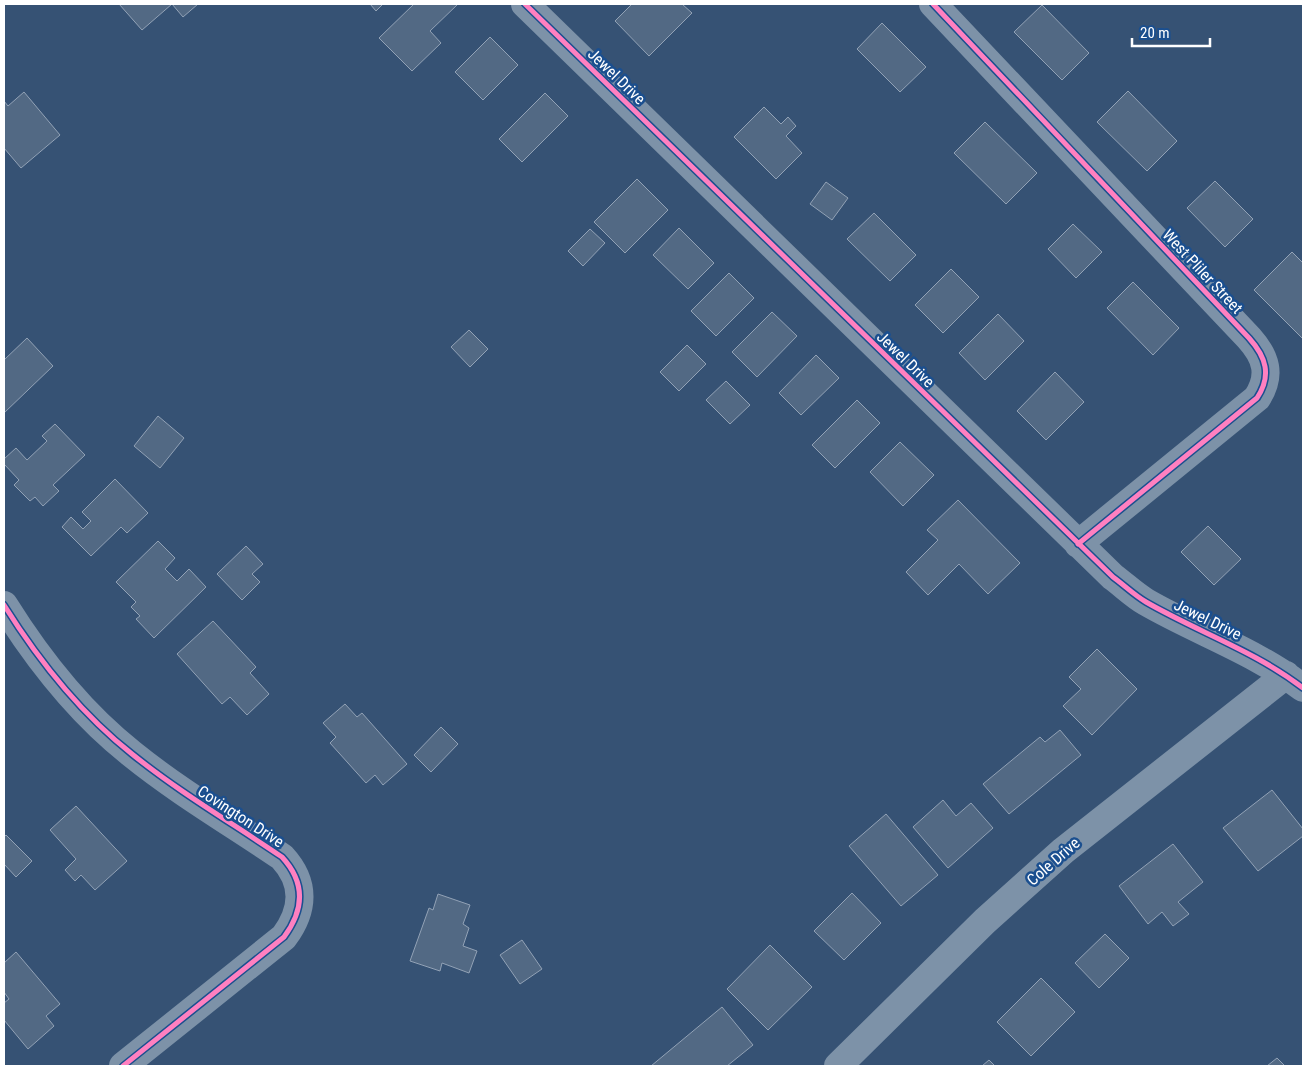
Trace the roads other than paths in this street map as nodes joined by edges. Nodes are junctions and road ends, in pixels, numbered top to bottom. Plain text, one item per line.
1 (525, 4) edge
2 (932, 4) edge
3 (1078, 544) junction
4 (4, 606) edge
5 (1295, 681) edge
6 (123, 1066) edge
7 (838, 1066) edge

1 - 3 street, Jewel Drive
2 - 3 street, West Pliler Street
3 - 5 street, Jewel Drive
4 - 6 street, Covington Drive
5 - 7 street, Cole Drive

